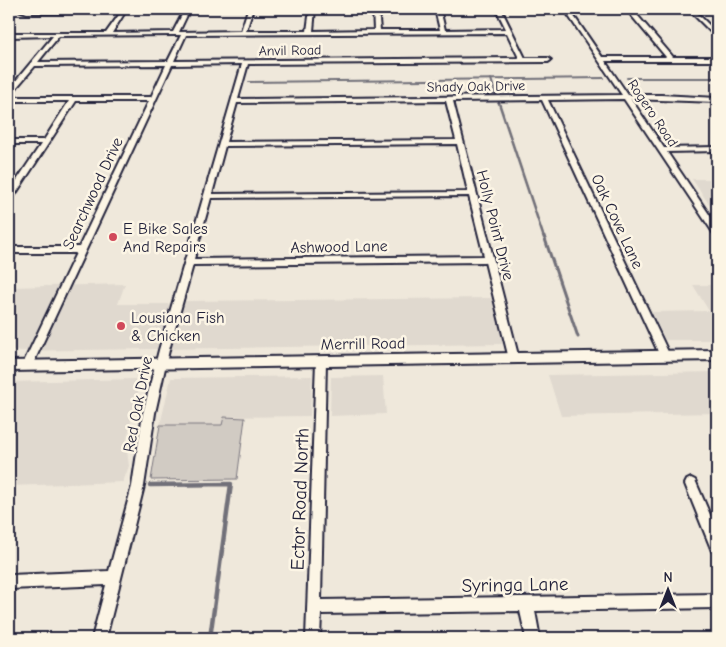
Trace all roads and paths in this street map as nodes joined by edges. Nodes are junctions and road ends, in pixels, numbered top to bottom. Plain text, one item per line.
1 (19, 9) edge
2 (124, 9) edge
3 (187, 9) edge
4 (250, 9) edge
5 (312, 9) edge
6 (375, 9) edge
7 (437, 9) edge
8 (499, 9) edge
9 (567, 9) edge
10 (629, 9) edge
11 (690, 9) edge
12 (443, 31) junction
13 (509, 31) junction
14 (310, 32) junction
15 (377, 32) junction
16 (243, 33) junction
17 (108, 34) junction
18 (175, 34) junction
19 (184, 34) junction
20 (9, 35) edge
21 (57, 35) junction
22 (717, 36) edge
23 (717, 58) edge
24 (602, 59) junction
25 (671, 59) junction
26 (523, 60) junction
27 (548, 60) dead end
28 (170, 63) junction
29 (245, 63) junction
30 (32, 64) junction
31 (9, 93) edge
32 (627, 97) junction
33 (544, 98) junction
34 (74, 99) junction
35 (154, 99) junction
36 (449, 99) junction
37 (9, 100) edge
38 (717, 100) edge
39 (235, 101) junction
40 (9, 142) edge
41 (46, 142) junction
42 (459, 142) junction
43 (222, 144) junction
44 (717, 149) edge
45 (662, 150) junction
46 (473, 194) junction
47 (208, 196) junction
48 (9, 198) edge
49 (717, 232) edge
50 (9, 250) edge
51 (82, 250) junction
52 (489, 259) junction
53 (189, 262) junction
54 (717, 355) edge
55 (665, 356) junction
56 (514, 359) junction
57 (321, 361) junction
58 (161, 364) junction
59 (9, 366) edge
60 (26, 366) junction
61 (691, 484) dead end
62 (717, 546) edge
63 (114, 578) junction
64 (9, 582) edge
65 (717, 601) edge
66 (526, 604) junction
67 (314, 607) junction
68 (99, 638) edge
69 (313, 638) edge
70 (533, 638) edge

1 - 2 street
2 - 17 street
3 - 18 street
4 - 16 street
5 - 14 street
6 - 15 street
7 - 12 street
8 - 13 street
9 - 24 street, Rogero Road
10 - 25 street
11 - 22 street
12 - 13 street
12 - 15 street
13 - 26 street
14 - 15 street
14 - 16 street
16 - 19 street
17 - 18 street
17 - 21 street
18 - 19 street
19 - 28 street, Searchwood Drive
20 - 21 street
21 - 30 street
23 - 25 street
24 - 25 street
24 - 32 street, Rogero Road
26 - 27 street, Anvil Road
26 - 29 street, Anvil Road
28 - 29 street, Anvil Road
28 - 30 street, Anvil Road
28 - 35 street, Searchwood Drive
29 - 39 street, Red Oak Drive
30 - 31 street
32 - 33 street, Shady Oak Drive
32 - 38 street, Shady Oak Drive
32 - 45 street, Rogero Road
33 - 36 street, Shady Oak Drive
33 - 55 street, Oak Cove Lane
34 - 35 street
34 - 37 street
34 - 41 street
35 - 51 street, Searchwood Drive
36 - 39 street, Shady Oak Drive
36 - 42 street, Holly Point Drive
39 - 43 street, Red Oak Drive
40 - 41 street
41 - 48 street
42 - 43 street
42 - 46 street, Holly Point Drive
43 - 47 street, Red Oak Drive
44 - 45 street
45 - 49 street, Rogero Road
46 - 47 street
46 - 52 street, Holly Point Drive
47 - 53 street, Red Oak Drive
50 - 51 street
51 - 60 street, Searchwood Drive
52 - 53 street, Ashwood Lane
52 - 56 street, Holly Point Drive
53 - 58 street, Red Oak Drive
54 - 55 main road, Merrill Road
55 - 56 main road, Merrill Road
56 - 57 main road, Merrill Road
57 - 58 main road, Merrill Road
57 - 67 street, Ector Road North
58 - 60 main road, Merrill Road
58 - 63 street, Red Oak Drive
59 - 60 main road, Merrill Road
61 - 62 street
63 - 64 street
63 - 68 street, Red Oak Drive
65 - 66 street, Syringa Lane
66 - 67 street, Syringa Lane
66 - 70 street
67 - 69 street, Ector Road North

